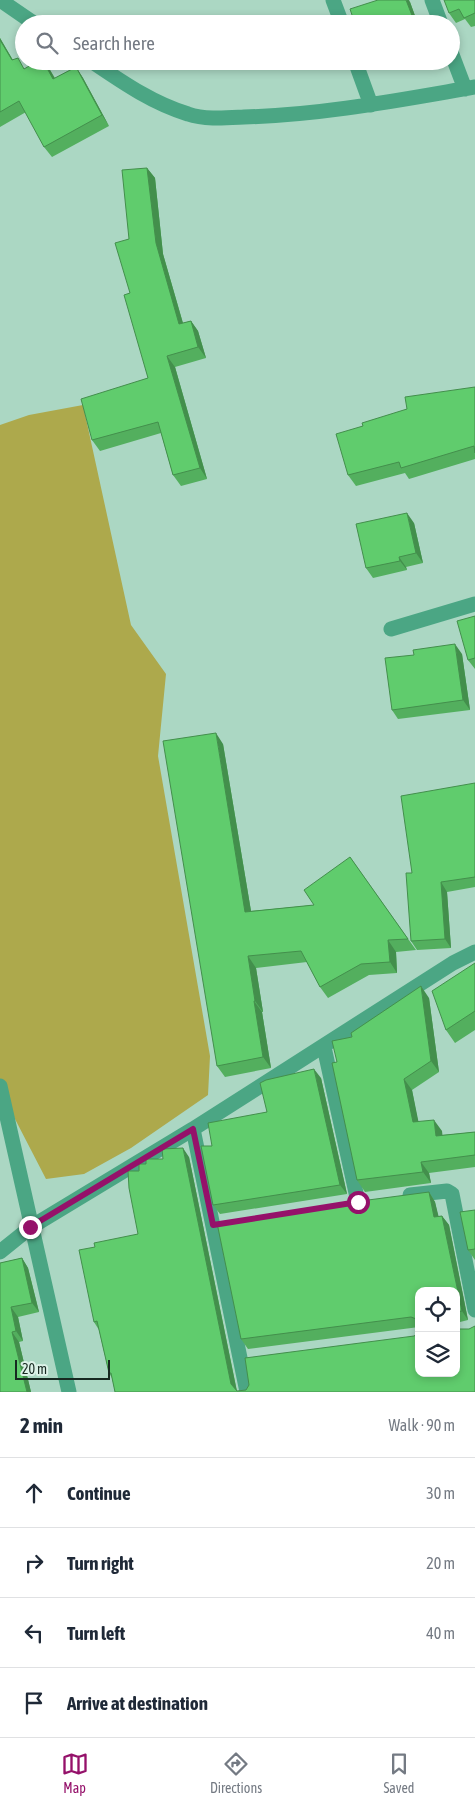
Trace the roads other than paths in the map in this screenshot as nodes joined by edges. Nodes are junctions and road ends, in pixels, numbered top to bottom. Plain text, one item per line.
1 (0, 0) edge
2 (333, 0) edge
3 (432, 0) edge
4 (22, 15) edge
5 (339, 15) edge
6 (437, 15) edge
7 (460, 69) edge
8 (104, 70) edge
9 (358, 70) edge
10 (470, 88) edge
11 (371, 105) junction
12 (475, 604) edge
13 (391, 629) dead end
14 (475, 952) edge
15 (324, 1047) junction
16 (0, 1086) edge
17 (193, 1129) junction
18 (398, 1197) edge
19 (339, 1205) edge
20 (30, 1227) junction
21 (0, 1252) edge
22 (475, 1310) edge
23 (69, 1392) edge
24 (247, 1392) edge

1 - 4 street
2 - 5 street
3 - 6 street
7 - 10 street
8 - 11 street
9 - 11 street
10 - 11 street
12 - 13 street
14 - 15 street
15 - 17 street
15 - 19 street
16 - 20 street
17 - 20 street
17 - 24 street
18 - 22 street
20 - 21 street
20 - 23 street

